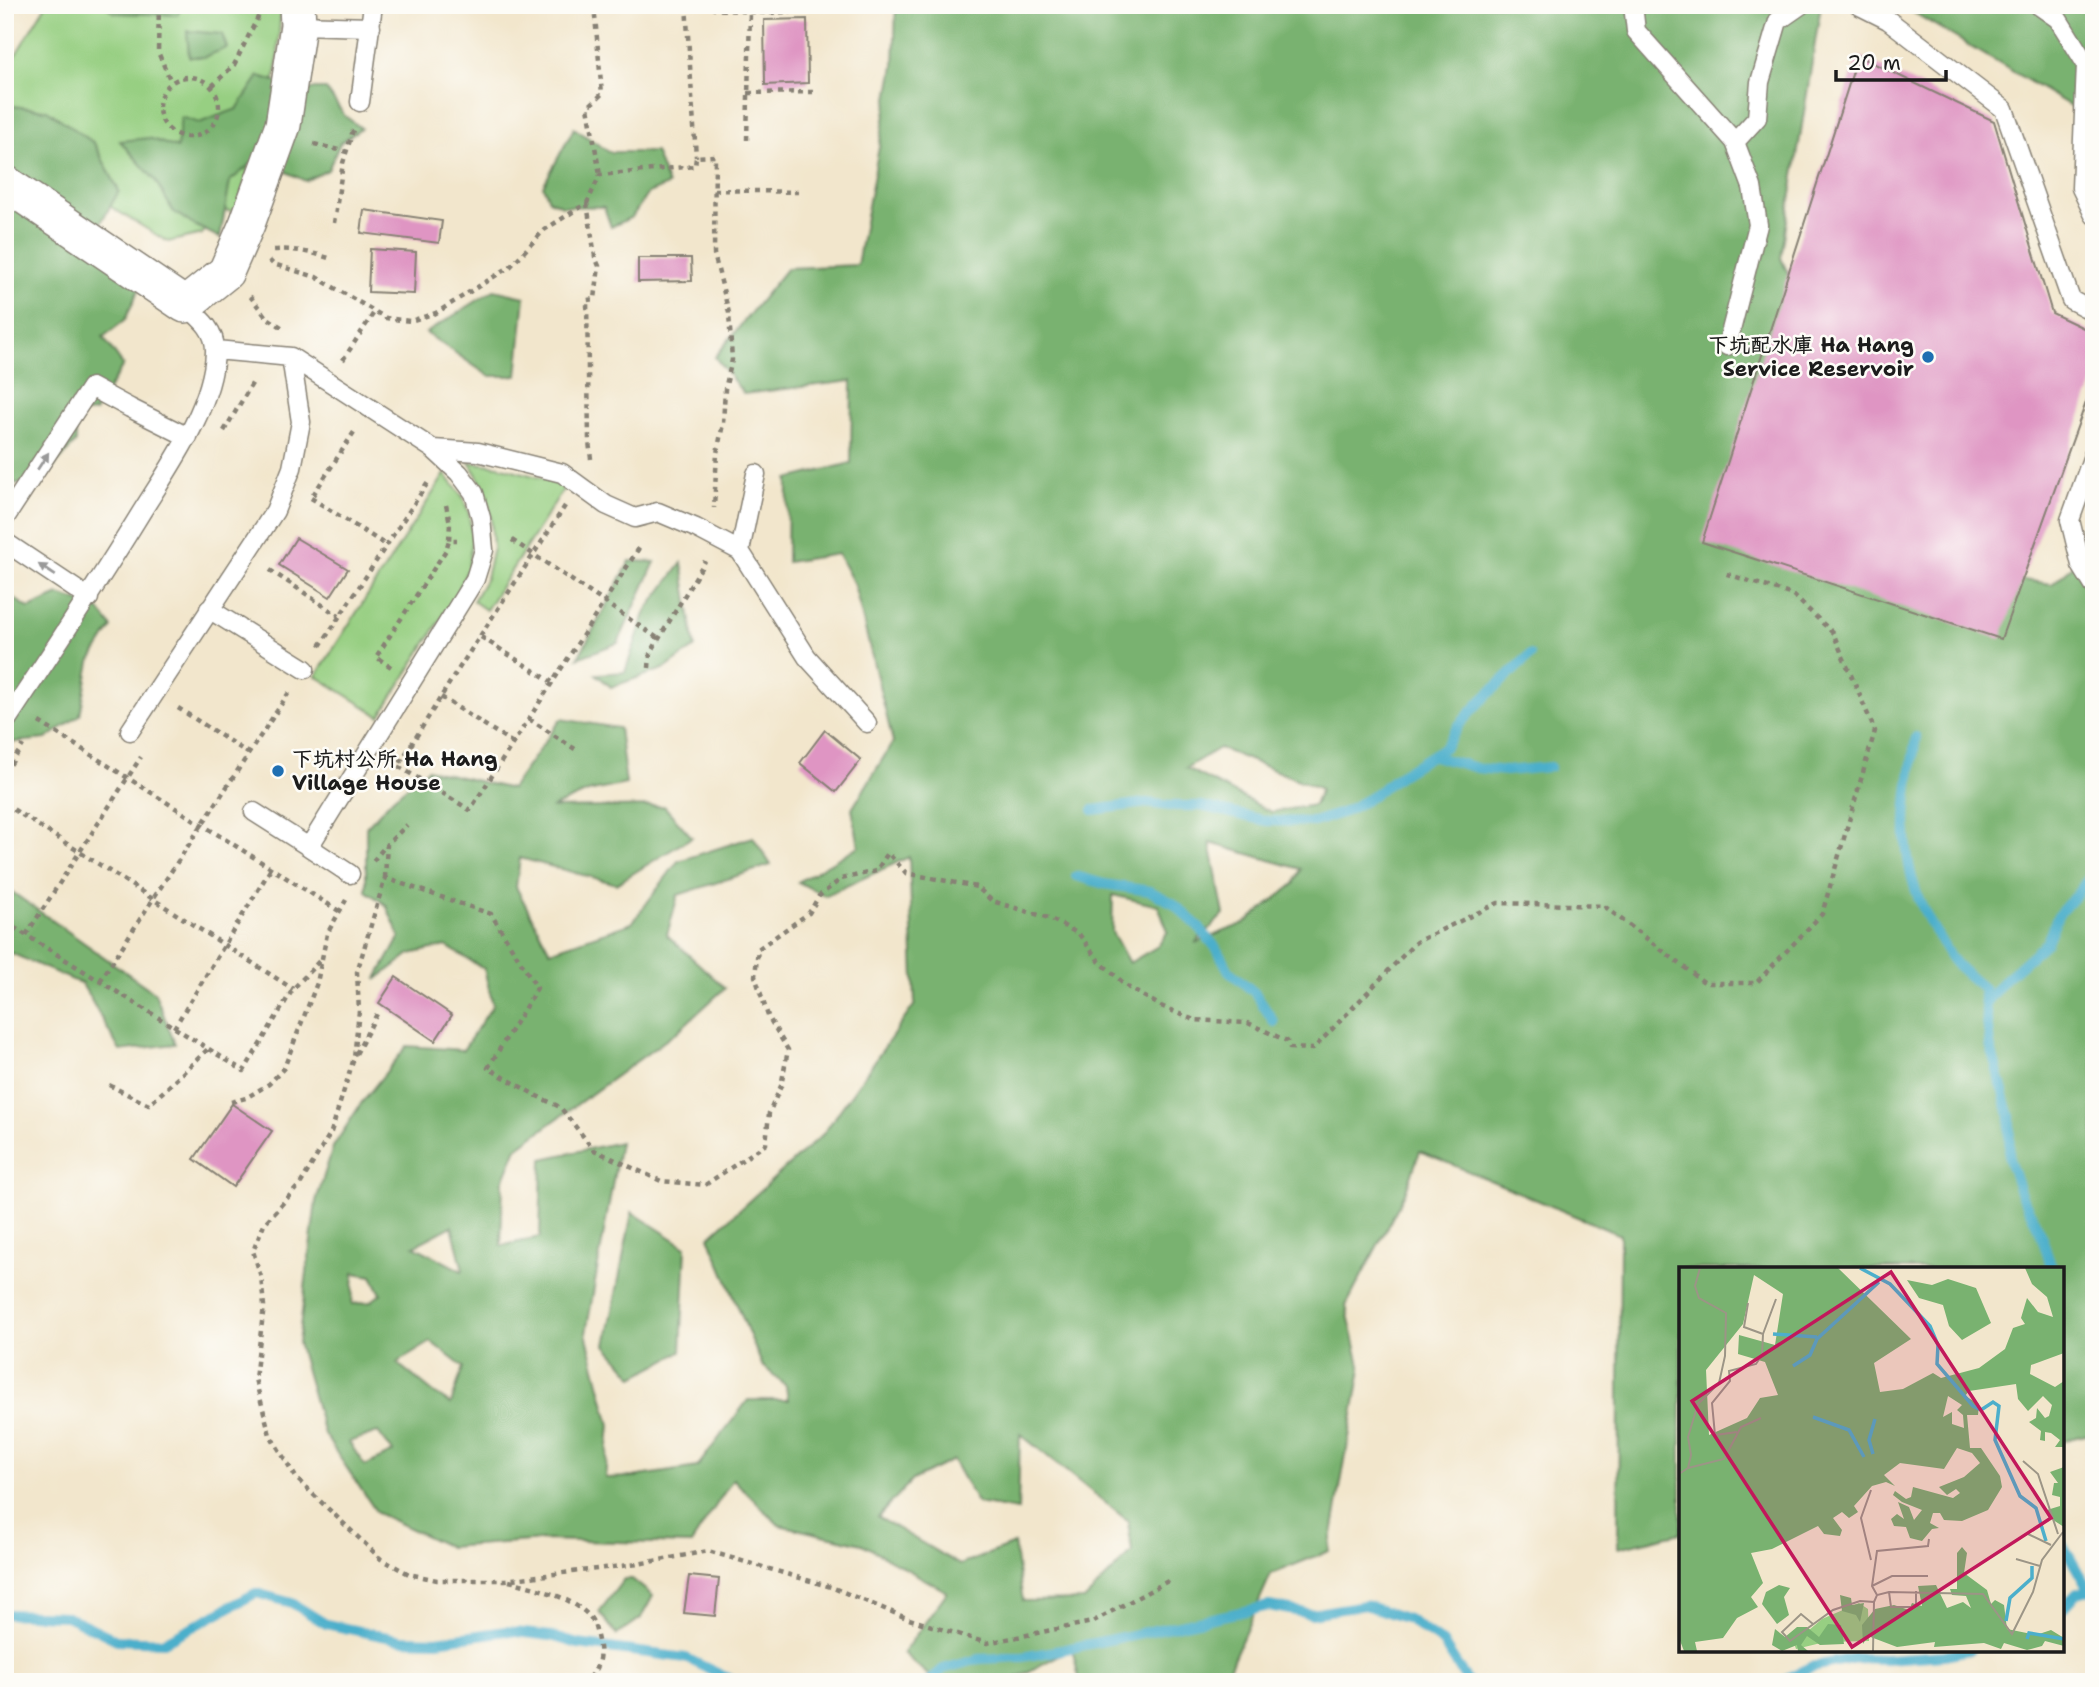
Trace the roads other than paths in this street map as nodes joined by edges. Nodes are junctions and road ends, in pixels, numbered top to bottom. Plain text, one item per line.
1 (373, 5) edge
2 (1633, 5) edge
3 (1801, 5) edge
4 (1858, 5) edge
5 (2038, 5) edge
6 (297, 15) edge
7 (371, 27) junction
8 (360, 103) road end
9 (1735, 142) junction
10 (5, 183) edge
11 (2094, 215) edge
12 (185, 305) junction
13 (2094, 312) edge
14 (1727, 346) dead end
15 (216, 350) junction
16 (291, 357) junction
17 (188, 437) junction
18 (433, 449) junction
19 (2094, 453) edge
20 (756, 474) dead end
21 (5, 518) edge
22 (5, 542) edge
23 (740, 551) junction
24 (2094, 586) edge
25 (89, 598) junction
26 (209, 609) junction
27 (305, 669) road end
28 (5, 723) edge
29 (867, 723) dead end
30 (130, 731) dead end
31 (254, 812) dead end
32 (309, 847) junction
33 (351, 883) road end

1 - 7 lane
2 - 9 lane
3 - 9 lane
4 - 13 lane
5 - 11 lane
6 - 7 lane
6 - 12 street
7 - 8 lane
9 - 14 lane
10 - 12 street
12 - 15 lane
15 - 16 lane
15 - 17 lane
16 - 18 lane
16 - 26 lane
21 -> 17 lane
17 - 25 lane
18 - 23 lane
18 - 32 lane
19 - 24 lane
20 - 23 lane
25 -> 22 lane
23 - 29 lane
25 - 28 lane
26 - 27 lane
26 - 30 lane
31 - 32 lane
32 - 33 lane

